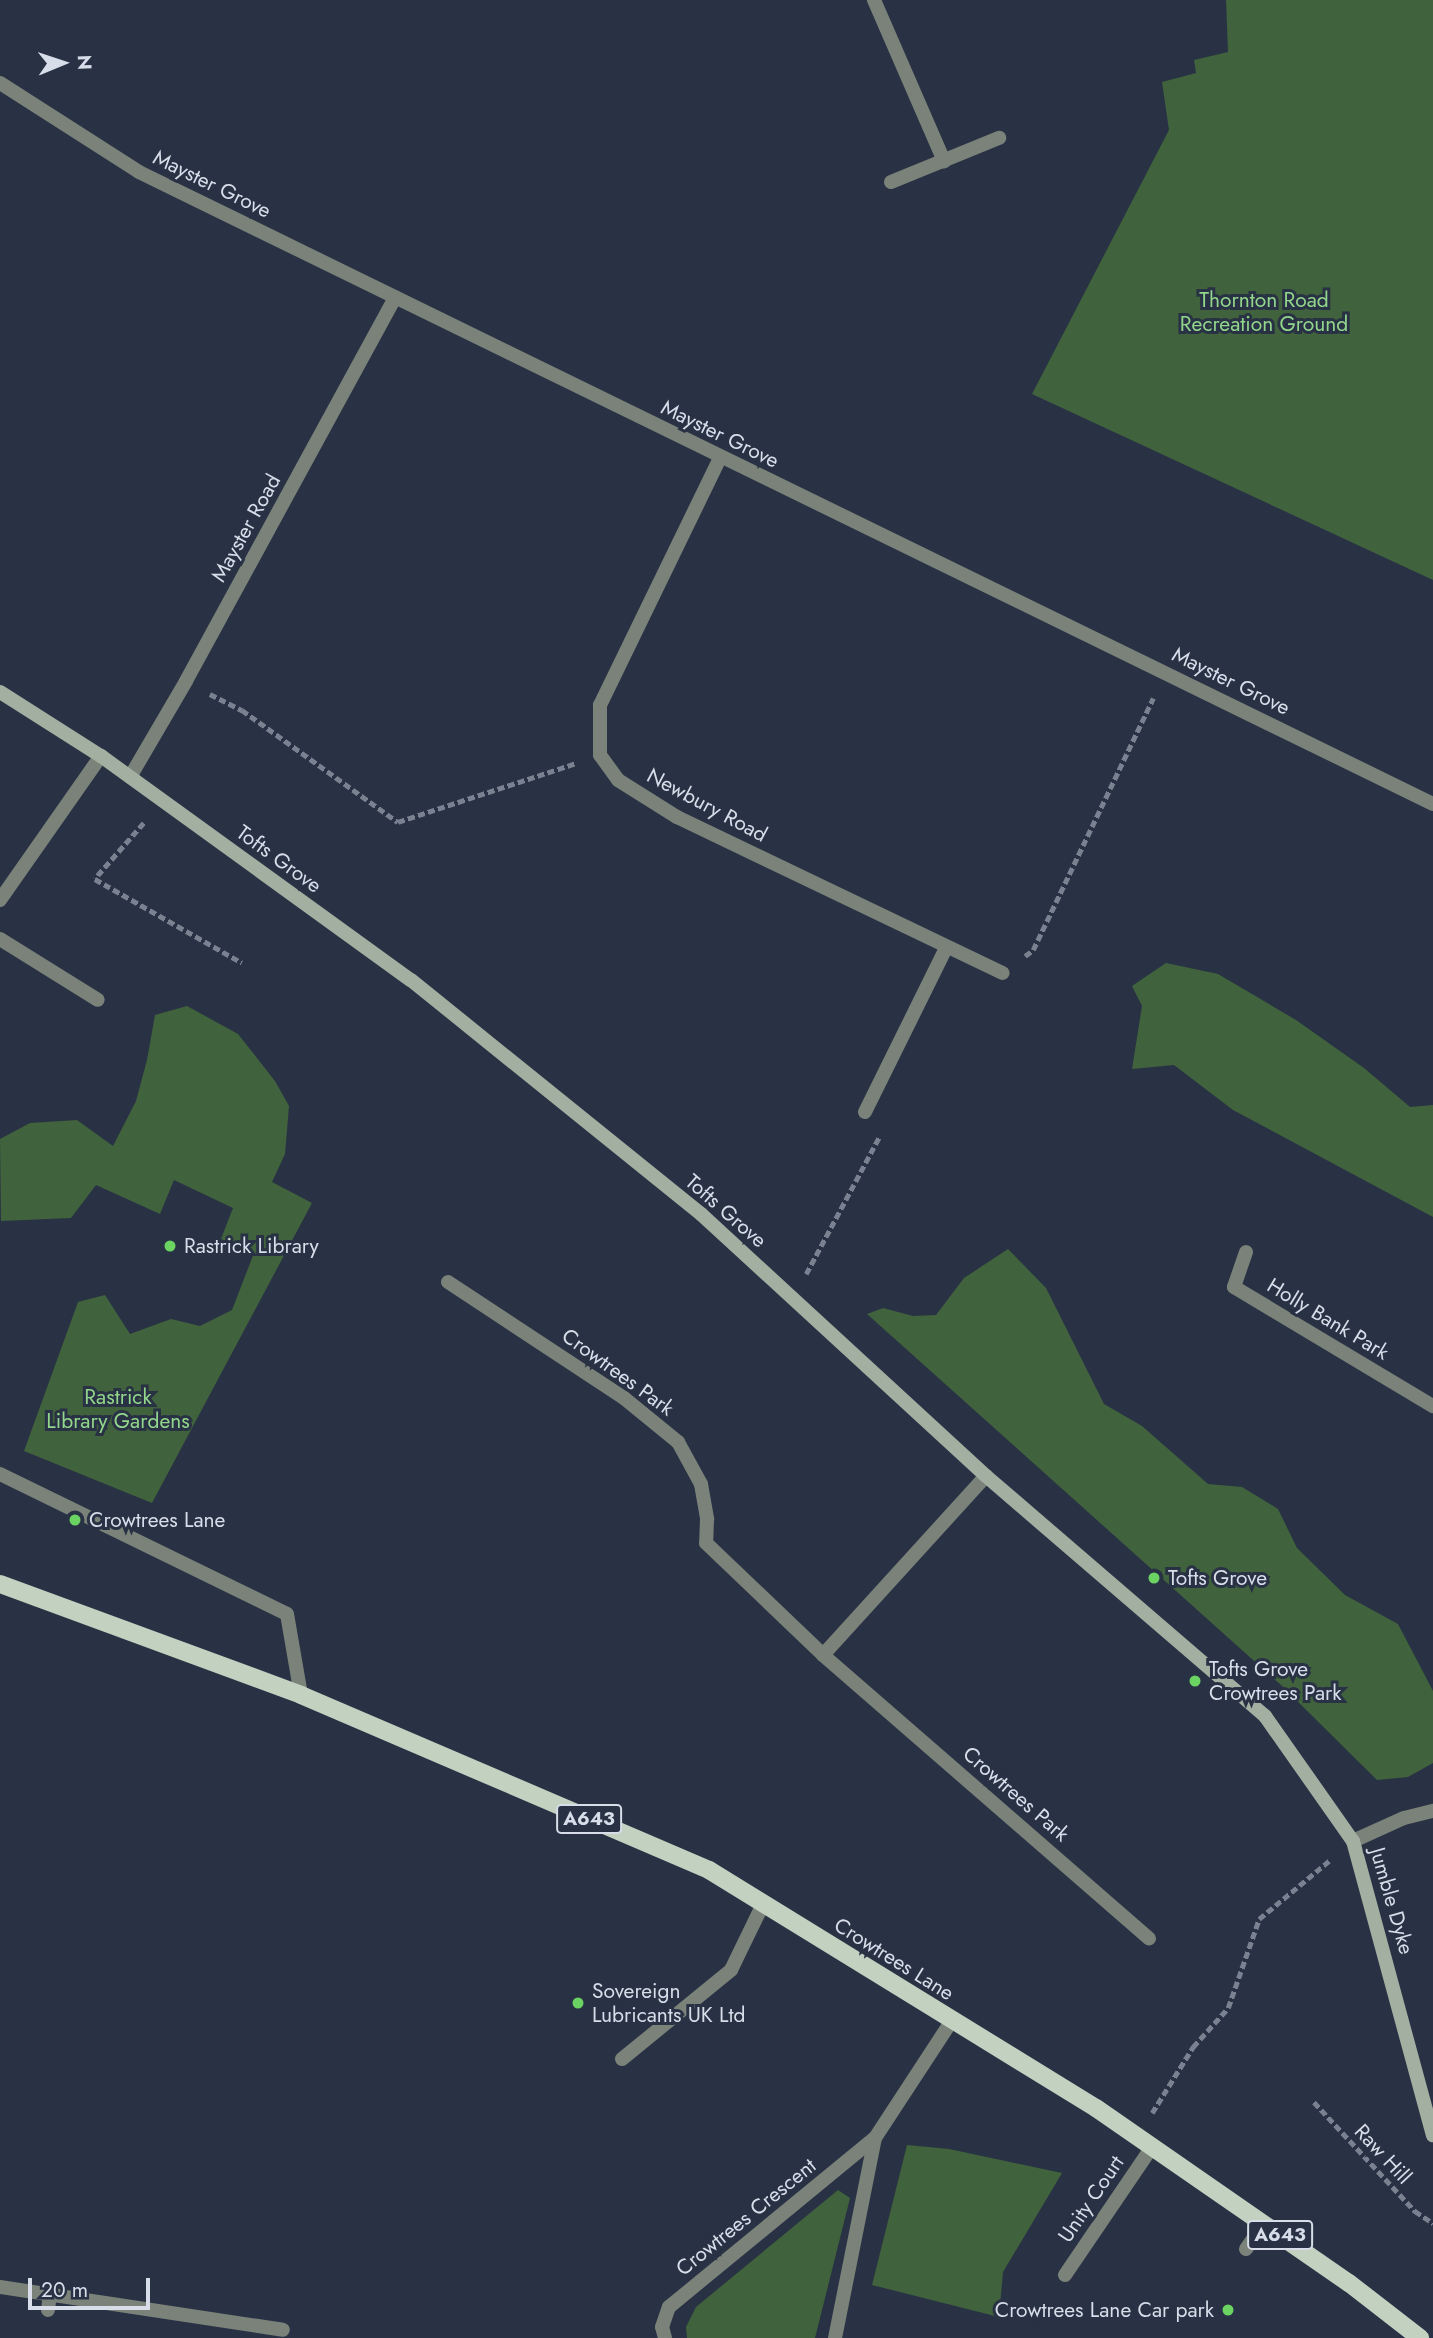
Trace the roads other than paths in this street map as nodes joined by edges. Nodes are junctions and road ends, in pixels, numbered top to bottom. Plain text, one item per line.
1 (874, 0) edge
2 (0, 83) edge
3 (999, 138) dead end
4 (944, 161) junction
5 (891, 182) dead end
6 (395, 297) junction
7 (720, 458) junction
8 (0, 692) edge
9 (101, 756) junction
10 (130, 776) junction
11 (1433, 804) edge
12 (0, 900) edge
13 (0, 939) edge
14 (946, 947) junction
15 (1003, 973) road end
16 (98, 1000) dead end
17 (865, 1112) dead end
18 (1246, 1252) dead end
19 (448, 1282) dead end
20 (1433, 1406) edge
21 (0, 1474) edge
22 (986, 1476) junction
23 (0, 1584) edge
24 (823, 1655) junction
25 (301, 1695) junction
26 (1433, 1811) edge
27 (1353, 1841) junction
28 (763, 1904) junction
29 (1149, 1938) dead end
30 (951, 2022) junction
31 (622, 2060) dead end
32 (1433, 2135) edge
33 (875, 2138) junction
34 (1144, 2142) junction
35 (1264, 2223) junction
36 (1246, 2249) dead end
37 (1065, 2275) dead end
38 (0, 2287) edge
39 (50, 2294) junction
40 (48, 2310) dead end
41 (283, 2330) dead end
42 (665, 2338) edge
43 (835, 2338) edge
44 (1420, 2338) edge

1 - 4 street
2 - 6 street, Mayster Grove
3 - 4 street
4 - 5 street
6 - 7 street, Mayster Grove
6 - 10 street, Mayster Road
7 - 11 street, Mayster Grove
7 - 14 street, Newbury Road
8 - 9 street, Tofts Grove
9 - 10 street, Tofts Grove
9 - 12 street
10 - 22 street, Tofts Grove
13 - 16 street
14 - 15 street, Newbury Road
14 - 17 street
18 - 20 street, Holly Bank Park
19 - 24 street, Crowtrees Park
21 - 25 street
22 - 24 street
22 - 27 street, Tofts Grove
23 - 25 main road, Crowtrees Lane / A643
24 - 29 street, Crowtrees Park
25 - 28 main road, Crowtrees Lane / A643
26 - 27 street
27 - 32 street, Jumble Dyke
28 - 30 main road, Crowtrees Lane / A643
28 - 31 street
30 - 33 street, Crowtrees Crescent
30 - 34 main road, Crowtrees Lane / A643
33 - 42 street, Crowtrees Crescent
33 - 43 street, Crowtrees Crescent
34 - 35 main road, Crowtrees Lane / A643
34 - 37 street, Unity Court
35 - 36 street
35 - 44 main road, Crowtrees Lane / A643
38 - 39 street
39 - 40 street
39 - 41 street

